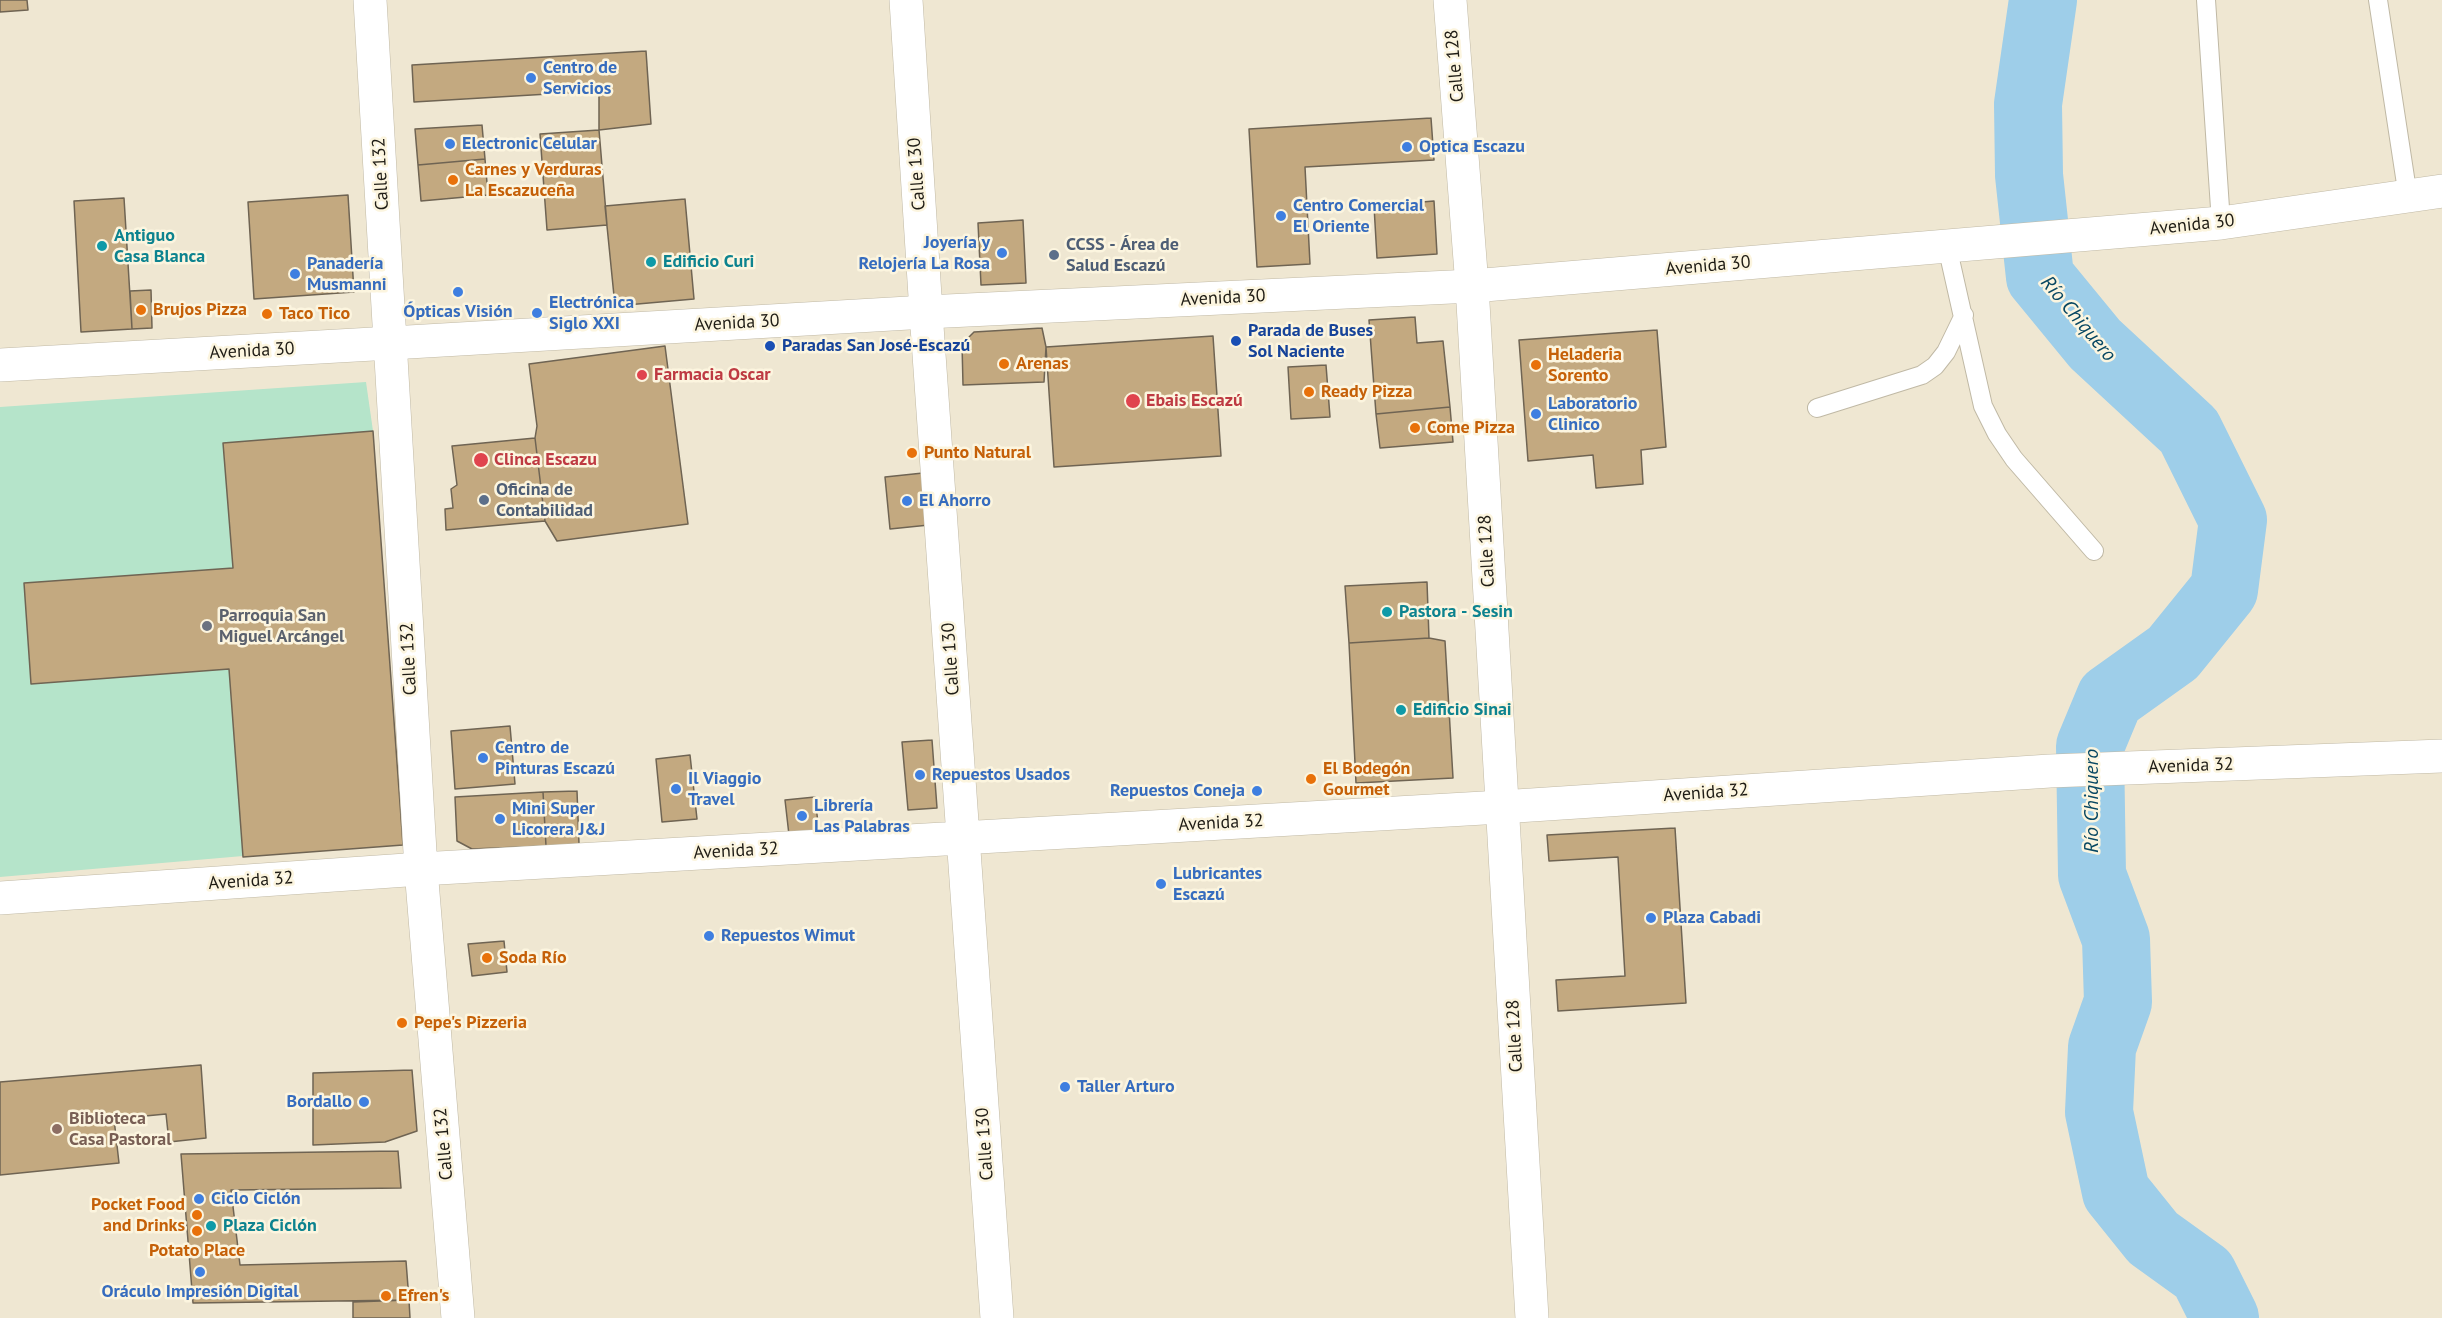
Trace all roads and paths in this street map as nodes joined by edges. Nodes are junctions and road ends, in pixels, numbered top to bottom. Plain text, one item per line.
1 (370, 0) edge
2 (906, 0) edge
3 (1450, 0) edge
4 (2206, 0) edge
5 (2378, 0) edge
6 (2442, 191) edge
7 (2408, 197) junction
8 (2221, 223) junction
9 (1947, 246) junction
10 (1472, 286) junction
11 (926, 312) junction
12 (1964, 315) junction
13 (391, 343) junction
14 (0, 365) edge
15 (1817, 408) dead end
16 (2094, 551) dead end
17 (2442, 756) edge
18 (1501, 807) junction
19 (964, 838) junction
20 (422, 869) junction
21 (0, 898) edge
22 (458, 1318) edge
23 (996, 1318) edge
24 (1532, 1318) edge

1 - 13 street, Calle 132
2 - 11 street, Calle 130
3 - 10 street, Calle 128
4 - 8 lane
5 - 7 lane
6 - 7 street, Avenida 30
7 - 8 street, Avenida 30
8 - 9 street, Avenida 30
9 - 10 street, Avenida 30
9 - 12 lane
10 - 11 street, Avenida 30
10 - 18 street, Calle 128
11 - 13 street, Avenida 30
11 - 19 street, Calle 130
12 - 15 lane
12 - 16 lane
13 - 14 street, Avenida 30
13 - 20 street, Calle 132
17 - 18 street, Avenida 32
18 - 19 street, Avenida 32
18 - 24 street, Calle 128
19 - 20 street, Avenida 32
19 - 23 street, Calle 130
20 - 21 street, Avenida 32
20 - 22 street, Calle 132

